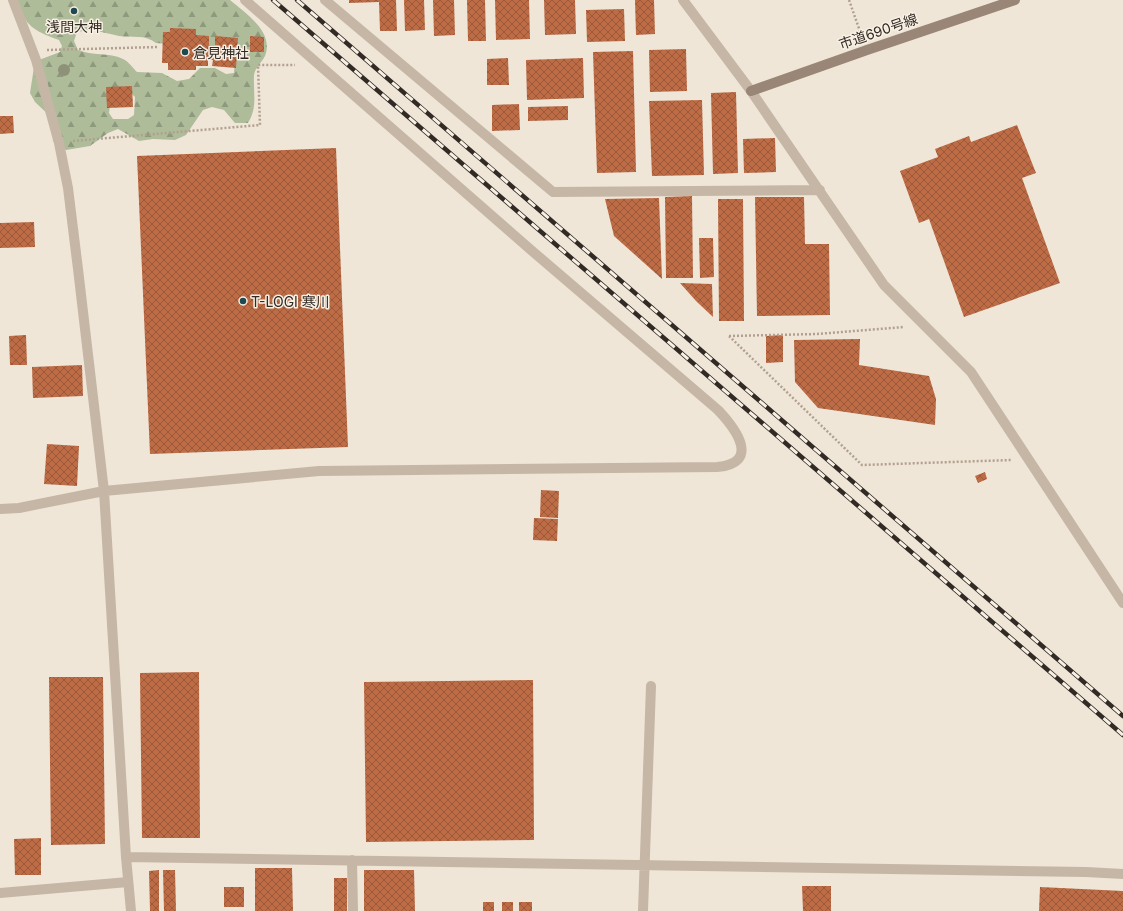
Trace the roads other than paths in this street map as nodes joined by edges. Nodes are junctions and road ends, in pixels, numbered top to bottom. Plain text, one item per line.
1 (13, 0) edge
2 (245, 0) edge
3 (325, 0) edge
4 (683, 0) edge
5 (1015, 0) edge
6 (751, 91) junction
7 (820, 190) junction
8 (104, 491) junction
9 (0, 509) edge
10 (1123, 603) edge
11 (650, 686) dead end
12 (126, 857) junction
13 (352, 860) junction
14 (644, 865) junction
15 (1123, 874) edge
16 (128, 882) junction
17 (0, 893) edge
18 (131, 911) edge
19 (353, 911) edge
20 (643, 911) edge

1 - 8 street
2 - 8 street
3 - 7 street
4 - 6 street
5 - 6 street, 市道690号線
6 - 7 street
7 - 10 street
8 - 9 street
8 - 12 street
11 - 14 street
12 - 13 street
12 - 16 street
13 - 14 street
13 - 19 street
14 - 15 street
14 - 20 street
16 - 17 street
16 - 18 street

